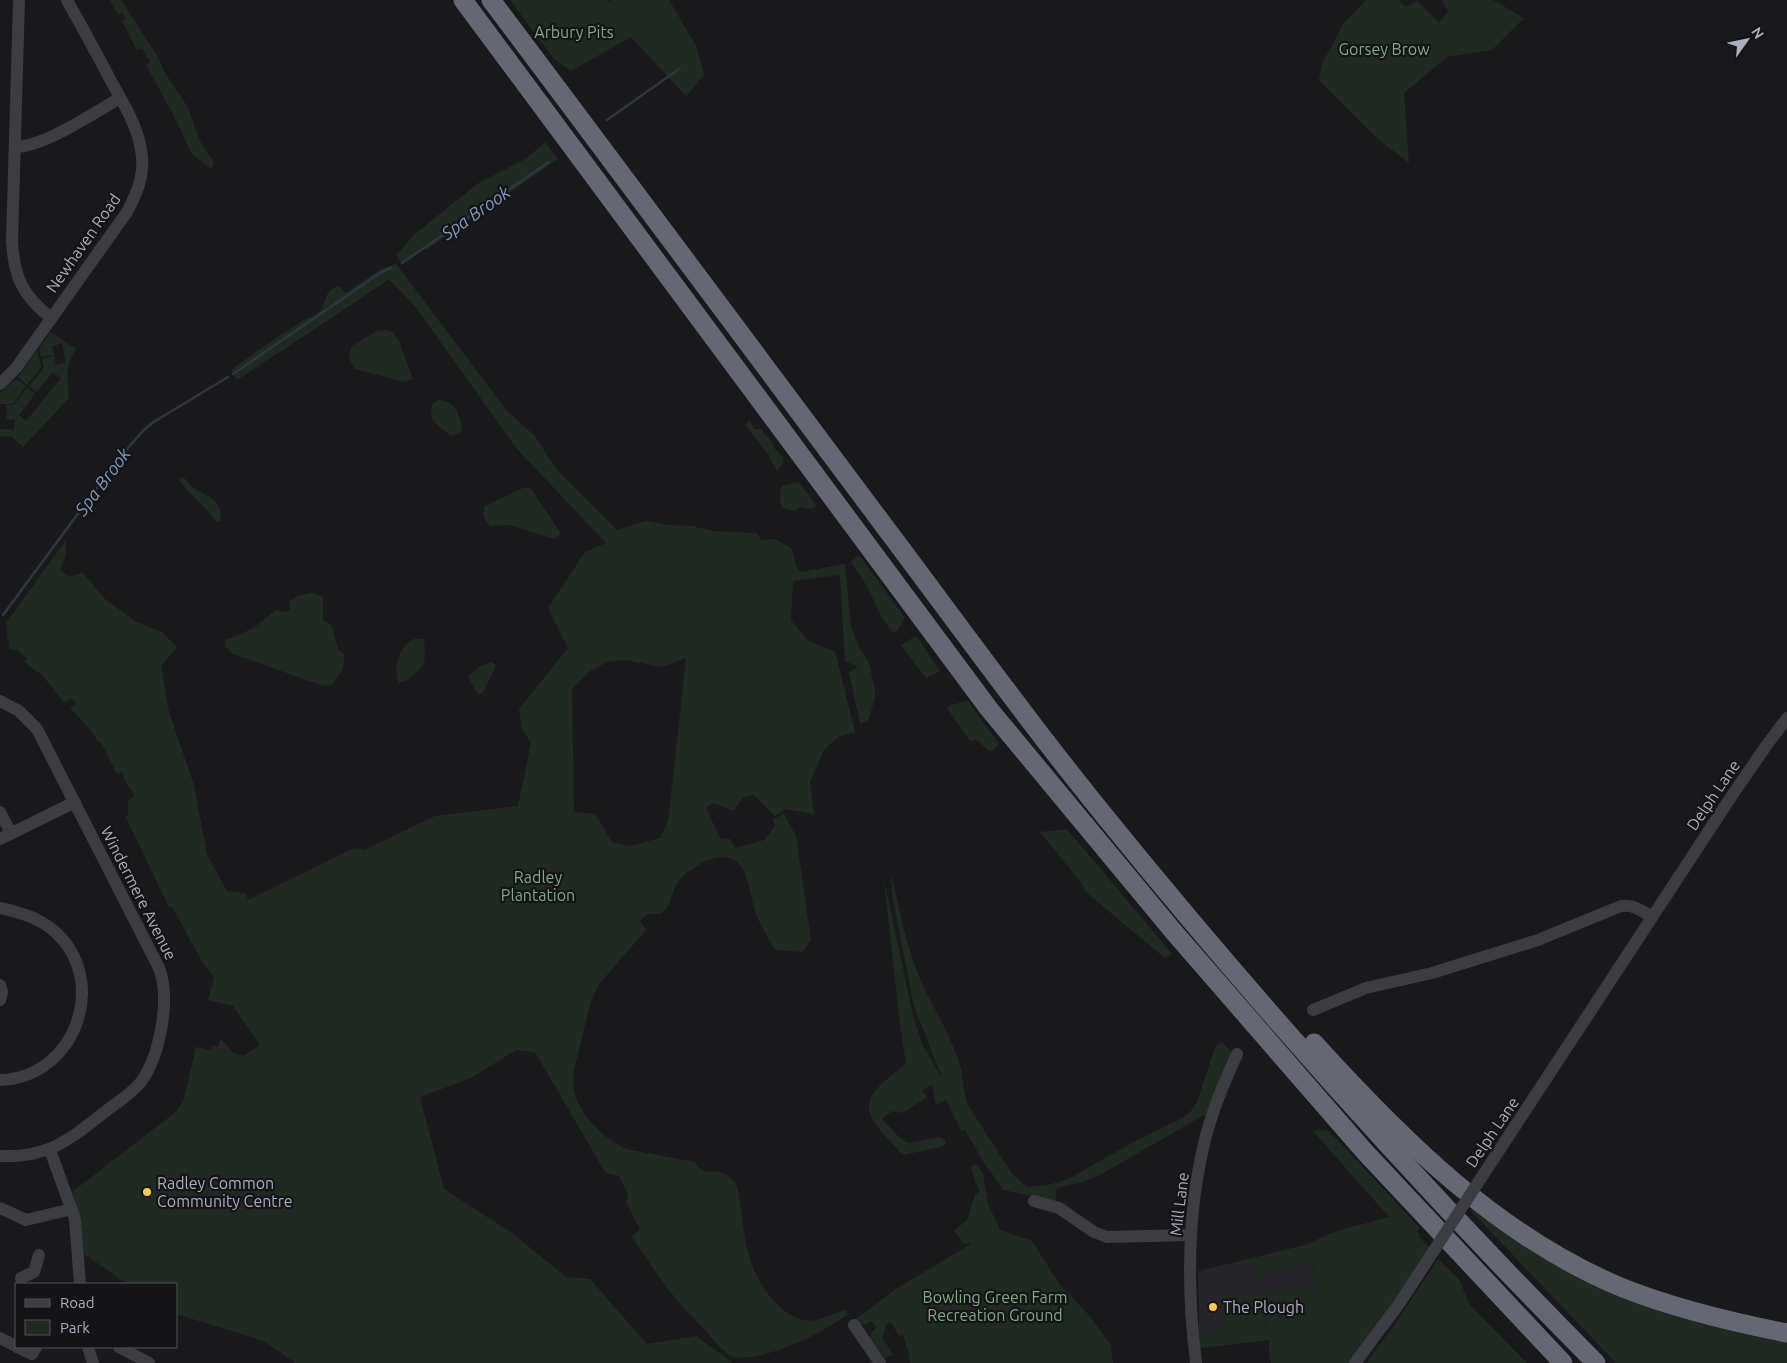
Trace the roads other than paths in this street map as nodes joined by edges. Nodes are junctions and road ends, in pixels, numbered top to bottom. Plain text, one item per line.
1 (19, 0) edge
2 (67, 0) edge
3 (462, 0) edge
4 (491, 0) edge
5 (120, 98) junction
6 (15, 147) junction
7 (51, 318) junction
8 (0, 384) edge
9 (1013, 697) junction
10 (0, 701) edge
11 (1787, 718) edge
12 (75, 802) junction
13 (0, 812) edge
14 (6, 836) edge
15 (0, 908) edge
16 (1652, 917) junction
17 (0, 985) edge
18 (0, 1000) edge
19 (1313, 1010) dead end
20 (1237, 1054) dead end
21 (0, 1080) edge
22 (50, 1150) junction
23 (0, 1156) edge
24 (1034, 1201) dead end
25 (0, 1208) edge
26 (72, 1209) junction
27 (1190, 1235) junction
28 (39, 1255) dead end
29 (34, 1272) junction
30 (21, 1278) dead end
31 (40, 1283) edge
32 (80, 1283) edge
33 (1707, 1316) junction
34 (1526, 1322) junction
35 (1787, 1323) edge
36 (860, 1328) dead end
37 (1787, 1333) edge
38 (0, 1338) edge
39 (15, 1346) edge
40 (19, 1348) edge
41 (89, 1348) edge
42 (123, 1348) edge
43 (140, 1352) edge
44 (33, 1355) edge
45 (94, 1363) edge
46 (149, 1363) edge
47 (880, 1363) edge
48 (1196, 1363) edge
49 (1355, 1363) edge
50 (1563, 1363) edge
51 (1567, 1363) edge
52 (1596, 1363) edge

1 - 6 street
2 - 5 street, Newhaven Road
3 - 34 highway
4 - 9 highway
5 - 6 street
5 - 7 street, Newhaven Road
6 - 7 street
7 - 8 street, Newhaven Road
9 - 33 highway
9 - 52 highway
10 - 12 street, Windermere Avenue
11 - 16 street, Delph Lane
12 - 14 street
12 - 22 street, Windermere Avenue
13 - 14 street
15 - 21 street
16 - 19 street
16 - 49 street, Delph Lane, bridge
17 - 18 street
20 - 27 street, Mill Lane
22 - 23 street, Windermere Avenue
22 - 26 street
24 - 27 street
25 - 26 street
26 - 32 street
27 - 48 street, Mill Lane
28 - 29 street
29 - 30 street
29 - 31 street
33 - 35 highway
33 - 37 highway
34 - 50 highway
34 - 51 highway
36 - 47 street
38 - 39 street
40 - 44 street
41 - 45 street
42 - 43 street
43 - 46 street

